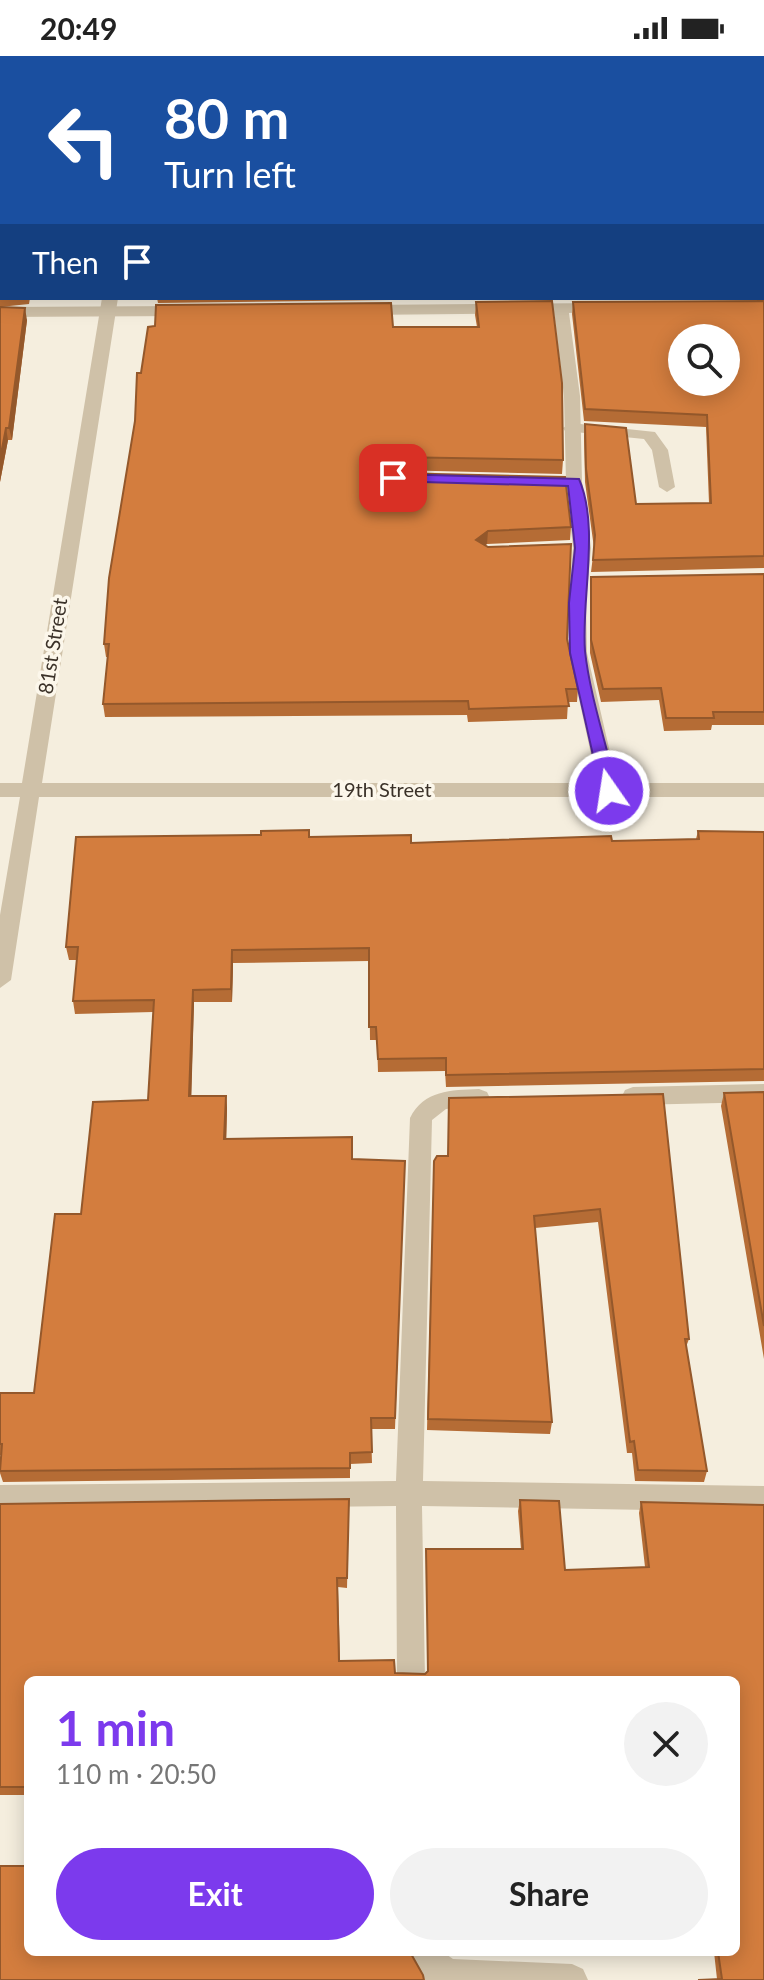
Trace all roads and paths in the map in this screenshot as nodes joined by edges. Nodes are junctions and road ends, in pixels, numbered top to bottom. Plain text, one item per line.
1 (109, 305) edge
2 (624, 307) edge
3 (561, 308) junction
4 (342, 310) edge
5 (202, 311) edge
6 (0, 312) edge
7 (571, 428) junction
8 (667, 487) dead end
9 (0, 790) edge
10 (29, 790) junction
11 (764, 790) edge
12 (609, 791) junction
13 (0, 980) edge
14 (764, 1093) edge
15 (605, 1096) edge
16 (494, 1098) edge
17 (409, 1493) junction
18 (0, 1498) edge
19 (764, 1499) edge
20 (411, 1676) edge
21 (427, 1956) edge
22 (572, 1980) edge

1 - 5 street
1 - 6 street
1 - 10 street, 81st Street
2 - 3 street
3 - 4 street
3 - 7 street
7 - 8 street
7 - 12 street
9 - 10 street, 19th Street
10 - 12 street, 19th Street
10 - 13 street, 81st Street
11 - 12 street, 19th Street
14 - 15 street
16 - 17 street
17 - 18 street
17 - 19 street
17 - 20 street
21 - 22 street

